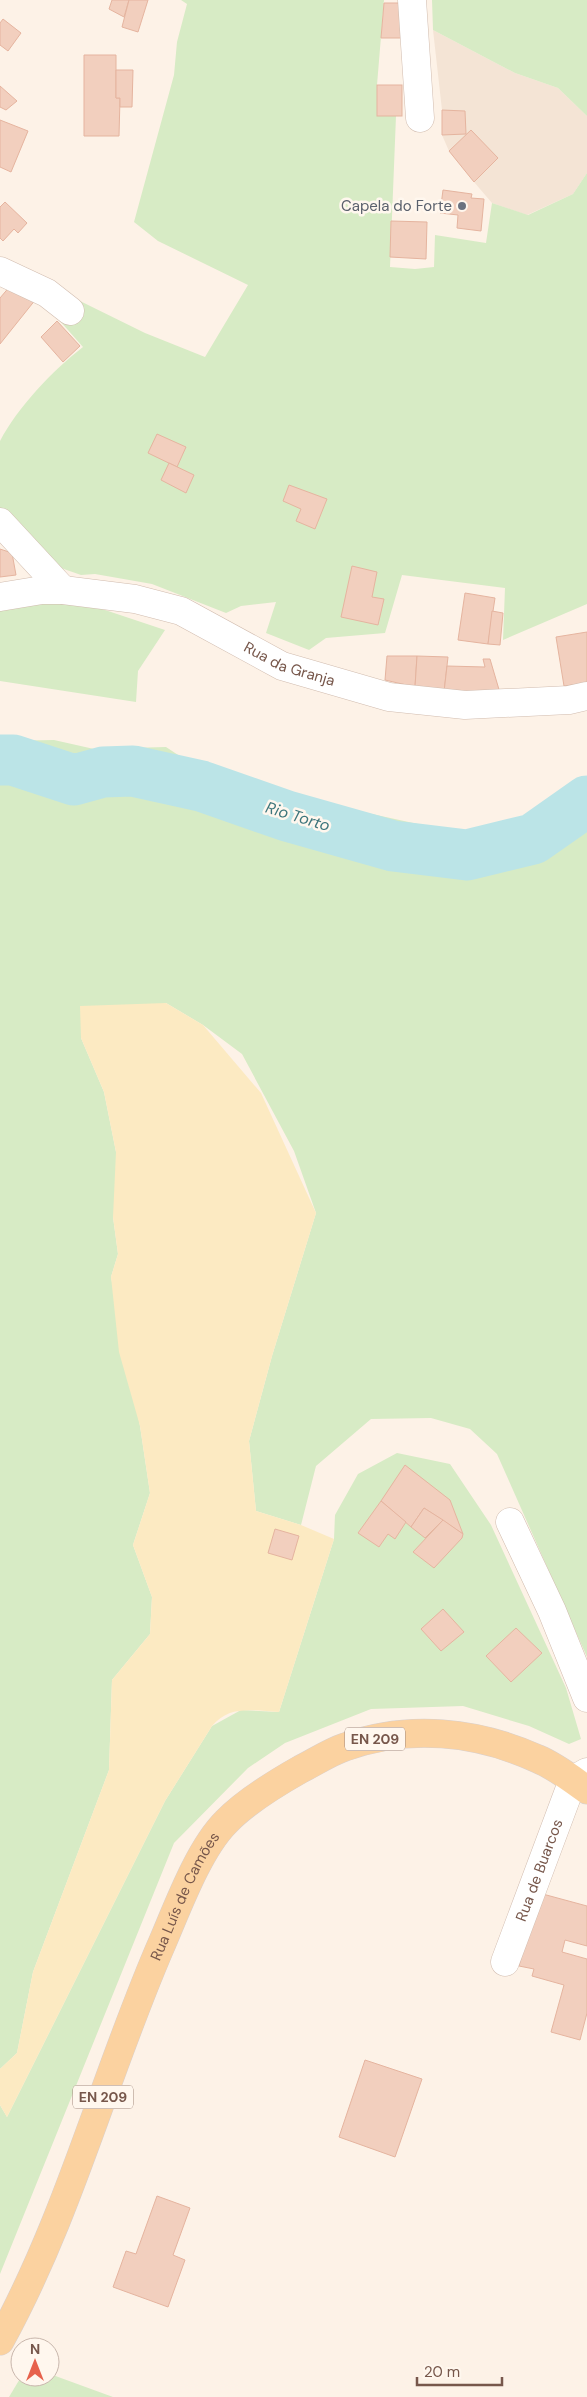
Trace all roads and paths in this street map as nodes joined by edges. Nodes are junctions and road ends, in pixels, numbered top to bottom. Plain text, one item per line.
1 (412, 0) edge
2 (420, 118) dead end
3 (0, 271) edge
4 (70, 311) dead end
5 (0, 522) edge
6 (63, 590) junction
7 (0, 596) edge
8 (587, 696) edge
9 (510, 1522) dead end
10 (587, 1698) edge
11 (582, 1781) edge
12 (505, 1962) dead end
13 (0, 2341) edge

1 - 2 street
3 - 4 street
5 - 6 street
6 - 7 street, Rua da Granja
6 - 8 street, Rua da Granja
9 - 10 street
11 - 12 street, Rua de Buarcos
11 - 13 main road, Rua Luís de Camões / EN 209

